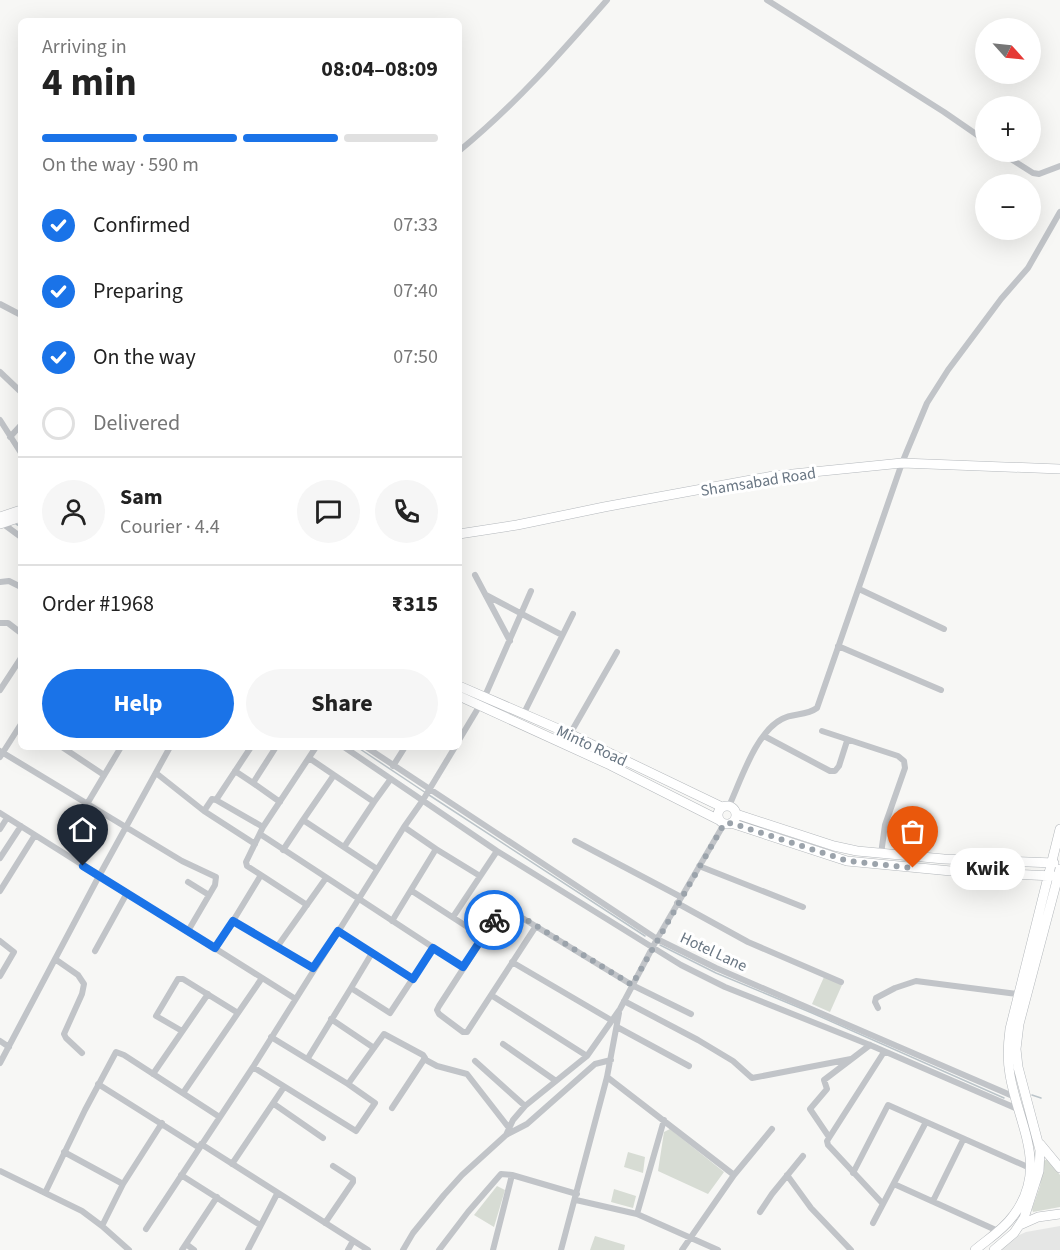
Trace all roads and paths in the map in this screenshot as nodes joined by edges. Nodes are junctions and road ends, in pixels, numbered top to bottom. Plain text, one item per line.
1 (607, 0) edge
2 (766, 0) edge
3 (975, 133) edge
4 (462, 148) edge
5 (1016, 162) edge
6 (1060, 166) edge
7 (1060, 212) edge
8 (0, 304) edge
9 (18, 313) edge
10 (0, 372) edge
11 (18, 389) edge
12 (0, 420) edge
13 (18, 428) edge
14 (10, 436) junction
15 (18, 448) edge
16 (902, 463) junction
17 (1060, 470) edge
18 (18, 511) edge
19 (1, 519) edge
20 (18, 519) edge
21 (18, 534) edge
22 (462, 534) edge
23 (475, 575) dead end
24 (0, 582) edge
25 (18, 586) edge
26 (859, 589) junction
27 (531, 591) dead end
28 (486, 595) junction
29 (522, 614) junction
30 (573, 614) dead end
31 (0, 623) edge
32 (944, 629) dead end
33 (18, 631) edge
34 (562, 635) junction
35 (510, 641) junction
36 (838, 646) junction
37 (617, 652) dead end
38 (18, 663) edge
39 (462, 688) edge
40 (0, 690) edge
41 (941, 690) dead end
42 (462, 697) edge
43 (482, 700) junction
44 (524, 714) junction
45 (18, 728) edge
46 (822, 731) dead end
47 (570, 734) junction
48 (462, 735) edge
49 (764, 736) junction
50 (847, 741) junction
51 (67, 750) edge
52 (119, 750) edge
53 (168, 750) edge
54 (249, 750) edge
55 (274, 750) edge
56 (314, 750) edge
57 (348, 750) edge
58 (370, 750) edge
59 (403, 750) edge
60 (453, 750) edge
61 (1, 753) edge
62 (309, 758) junction
63 (393, 766) junction
64 (235, 771) junction
65 (156, 773) junction
66 (104, 775) junction
67 (334, 775) junction
68 (390, 780) junction
69 (253, 783) junction
70 (429, 790) junction
71 (216, 800) junction
72 (423, 800) junction
73 (280, 802) junction
74 (374, 802) junction
75 (87, 804) junction
76 (726, 806) junction
77 (204, 811) junction
78 (0, 813) edge
79 (7, 818) junction
80 (303, 820) junction
81 (727, 820) junction
82 (21, 826) junction
83 (126, 827) junction
84 (263, 827) junction
85 (404, 827) junction
86 (0, 829) edge
87 (1060, 829) edge
88 (260, 834) junction
89 (35, 835) junction
90 (574, 841) dead end
91 (255, 844) junction
92 (344, 847) junction
93 (436, 849) junction
94 (284, 850) junction
95 (497, 850) junction
96 (881, 854) junction
97 (0, 858) edge
98 (945, 859) junction
99 (1055, 863) edge
100 (699, 866) junction
101 (377, 868) junction
102 (945, 871) junction
103 (1055, 873) edge
104 (261, 875) junction
105 (99, 876) junction
106 (480, 876) junction
107 (326, 878) junction
108 (188, 882) dead end
109 (0, 891) edge
110 (412, 891) junction
111 (127, 893) junction
112 (209, 895) junction
113 (357, 899) junction
114 (679, 900) junction
115 (308, 905) junction
116 (803, 907) dead end
117 (453, 917) junction
118 (233, 921) junction
119 (392, 921) junction
120 (536, 926) junction
121 (188, 931) junction
122 (338, 931) junction
123 (483, 937) junction
124 (657, 939) junction
125 (0, 941) edge
126 (277, 947) junction
127 (215, 948) junction
128 (433, 948) junction
129 (652, 948) junction
130 (95, 951) dead end
131 (372, 953) junction
132 (55, 959) junction
133 (512, 962) junction
134 (463, 967) junction
135 (313, 968) junction
136 (0, 976) edge
137 (262, 978) junction
138 (413, 979) junction
139 (841, 982) dead end
140 (632, 985) junction
141 (351, 988) junction
142 (208, 994) junction
143 (1017, 994) junction
144 (491, 995) junction
145 (294, 998) junction
146 (624, 1001) junction
147 (809, 1008) junction
148 (878, 1008) dead end
149 (620, 1009) junction
150 (238, 1013) junction
151 (691, 1014) dead end
152 (331, 1019) junction
153 (611, 1020) junction
154 (805, 1020) junction
155 (616, 1027) junction
156 (182, 1031) junction
157 (271, 1037) junction
158 (0, 1041) edge
159 (503, 1044) dead end
160 (870, 1045) junction
161 (9, 1047) junction
162 (374, 1048) junction
163 (906, 1050) junction
164 (884, 1052) junction
165 (82, 1053) dead end
166 (587, 1056) junction
167 (308, 1058) junction
168 (424, 1059) junction
169 (851, 1059) junction
170 (903, 1059) junction
171 (611, 1060) junction
172 (475, 1061) dead end
173 (0, 1063) edge
174 (689, 1066) dead end
175 (252, 1067) junction
176 (153, 1074) junction
177 (607, 1077) junction
178 (556, 1081) junction
179 (98, 1084) junction
180 (348, 1084) junction
181 (284, 1087) junction
182 (183, 1093) junction
183 (1015, 1097) junction
184 (274, 1104) junction
185 (525, 1106) junction
186 (392, 1108) dead end
187 (1020, 1110) junction
188 (218, 1116) junction
189 (664, 1120) junction
190 (926, 1122) junction
191 (162, 1123) junction
192 (772, 1129) dead end
193 (508, 1132) junction
194 (829, 1137) junction
195 (323, 1138) dead end
196 (1037, 1139) junction
197 (963, 1140) junction
198 (200, 1146) junction
199 (64, 1152) junction
200 (803, 1156) dead end
201 (232, 1164) junction
202 (333, 1166) dead end
203 (1030, 1168) junction
204 (1060, 1168) edge
205 (0, 1171) edge
206 (853, 1173) junction
207 (181, 1175) junction
208 (512, 1175) junction
209 (734, 1175) junction
210 (787, 1175) junction
211 (123, 1184) junction
212 (894, 1184) junction
213 (45, 1193) junction
214 (277, 1194) junction
215 (217, 1197) junction
216 (576, 1197) junction
217 (933, 1201) junction
218 (883, 1204) junction
219 (760, 1212) dead end
220 (637, 1214) junction
221 (1060, 1214) edge
222 (325, 1223) junction
223 (873, 1223) dead end
224 (260, 1225) junction
225 (1020, 1225) junction
226 (102, 1226) junction
227 (146, 1229) dead end
228 (998, 1231) junction
229 (690, 1237) junction
230 (353, 1240) junction
231 (184, 1247) edge
232 (129, 1250) edge
233 (194, 1250) edge
234 (248, 1250) edge
235 (348, 1250) edge
236 (368, 1250) edge
237 (403, 1250) edge
238 (439, 1250) edge
239 (493, 1250) edge
240 (561, 1250) edge
241 (682, 1250) edge
242 (718, 1250) edge
243 (851, 1250) edge
244 (975, 1250) edge
245 (994, 1250) edge

1 - 4 street
2 - 3 street
5 - 6 street
7 - 16 street
8 - 9 street
10 - 11 street
12 - 14 street
13 - 14 street
14 - 15 street
16 - 17 main road, Shamsabad Road
16 - 22 main road, Shamsabad Road
16 - 26 street
18 - 19 main road
19 - 20 main road
19 - 21 street
23 - 28 street
24 - 25 street
26 - 32 street
26 - 36 street
27 - 29 street
28 - 29 street
28 - 35 street
29 - 34 street
29 - 35 street
30 - 34 street
31 - 33 street
34 - 44 street
35 - 43 street
36 - 41 street
36 - 49 street
37 - 47 street
38 - 40 street
39 - 43 main road, Minto Road
42 - 43 main road, Minto Road
43 - 44 main road, Minto Road
43 - 48 street
43 - 81 main road, Minto Road
44 - 47 main road, Minto Road
45 - 61 street
46 - 50 street
47 - 76 main road, Minto Road
49 - 50 street
49 - 76 street
50 - 96 street
51 - 66 street
52 - 66 street
53 - 65 street
54 - 64 street
55 - 69 street
56 - 62 street
57 - 68 street, Hotel Lane
58 - 63 street, Hotel Lane
59 - 63 street
60 - 70 street
61 - 75 street
62 - 67 street
62 - 73 street
63 - 70 street, Hotel Lane
64 - 69 street
64 - 71 street
65 - 77 street
65 - 83 street
66 - 75 street
67 - 74 street
67 - 80 street
68 - 72 street, Hotel Lane
68 - 74 street
69 - 73 street
70 - 72 street
70 - 124 street, Hotel Lane
71 - 77 street
71 - 84 street
72 - 85 street
72 - 95 street, Hotel Lane
73 - 84 street
74 - 92 street
75 - 83 street
76 - 81 main road
76 - 81 main road
77 - 91 street
78 - 79 street
79 - 82 street
79 - 86 street
80 - 92 street
80 - 94 street
81 - 96 main road, Minto Road
81 - 100 street
81 - 102 main road, Minto Road
82 - 89 street
82 - 97 street
83 - 105 street
83 - 112 street
84 - 88 street
85 - 93 street
85 - 101 street
87 - 99 main road
88 - 91 street
88 - 94 street
89 - 105 street
89 - 109 street
90 - 114 street
91 - 104 street
92 - 101 street
93 - 106 street
93 - 110 street
94 - 107 street
95 - 106 street
95 - 129 street, Hotel Lane
96 - 98 main road, Minto Road
98 - 99 main road, Minto Road
98 - 102 main road
99 - 103 main road
100 - 114 street
100 - 116 street
101 - 113 street
102 - 103 main road, Minto Road
103 - 143 main road
103 - 196 main road
104 - 115 street
104 - 118 street
105 - 111 street
105 - 132 street
106 - 117 street
107 - 113 street
107 - 115 street
108 - 112 street
110 - 117 street
110 - 119 street
111 - 121 street
111 - 130 street
112 - 121 street
113 - 119 street
113 - 122 street
114 - 124 street
114 - 139 street
115 - 126 street
117 - 123 street
118 - 126 street
118 - 127 street
119 - 128 street
120 - 123 street
120 - 133 street
120 - 140 street
121 - 127 street
122 - 131 street
122 - 135 street
123 - 134 street
124 - 129 street
124 - 147 street, Hotel Lane
125 - 136 street
126 - 135 street
127 - 137 street
128 - 134 street
128 - 138 street
129 - 140 street
129 - 154 street, Hotel Lane
131 - 138 street
131 - 141 street
132 - 161 street
132 - 165 street
133 - 144 street
133 - 153 street
134 - 144 street
135 - 145 street
137 - 145 street
137 - 150 street
138 - 141 street
140 - 146 street
140 - 151 street
141 - 152 street
142 - 150 street
142 - 156 street
142 - 156 street
143 - 148 street
143 - 183 main road
144 - 166 street
145 - 157 street
146 - 149 street
146 - 169 street
147 - 154 street
147 - 163 street, Hotel Lane
149 - 153 street
149 - 155 street
150 - 182 street
152 - 162 street
152 - 167 street
153 - 166 street
154 - 160 street, Hotel Lane
155 - 171 street
155 - 174 street
156 - 176 street
157 - 167 street
157 - 175 street
158 - 161 street
159 - 178 street
160 - 164 street, Hotel Lane
160 - 169 street
161 - 173 street
162 - 168 street
162 - 180 street
163 - 170 street
163 - 183 street, Hotel Lane
164 - 170 street, Hotel Lane
164 - 194 street
166 - 178 street
167 - 180 street
168 - 186 street
168 - 193 street
169 - 194 street
170 - 187 street, Hotel Lane
171 - 177 street
171 - 193 street
172 - 185 street
175 - 181 street
175 - 188 street
176 - 179 street
176 - 182 street
177 - 189 street
177 - 216 street
178 - 185 street
179 - 191 street
179 - 199 street
180 - 181 street
181 - 184 street
182 - 188 street
183 - 187 main road
184 - 195 street
184 - 201 street
185 - 193 street
187 - 203 main road
188 - 198 street
189 - 209 street
189 - 220 street
190 - 197 street
190 - 206 street
190 - 212 street
191 - 198 street
191 - 211 street
192 - 209 street
193 - 237 street
194 - 206 street
196 - 204 main road
196 - 225 main road
197 - 203 street
197 - 217 street
198 - 201 street
198 - 207 street
199 - 211 street
199 - 213 street
200 - 210 street
201 - 214 street
202 - 222 street
203 - 228 main road
205 - 213 street
206 - 218 street
207 - 215 street
207 - 227 street
208 - 216 street
208 - 238 street
208 - 239 street
209 - 229 street
210 - 219 street
210 - 243 street
211 - 226 street
212 - 217 street
212 - 218 street
213 - 226 street
214 - 222 street
214 - 224 street
215 - 224 street
215 - 231 street
216 - 220 street
216 - 240 street
217 - 228 street
218 - 223 street
220 - 229 street
221 - 225 main road
222 - 230 street
224 - 234 street
225 - 245 main road
226 - 232 street
228 - 244 main road
229 - 241 street
229 - 242 street
230 - 235 street
230 - 236 street
231 - 233 street

